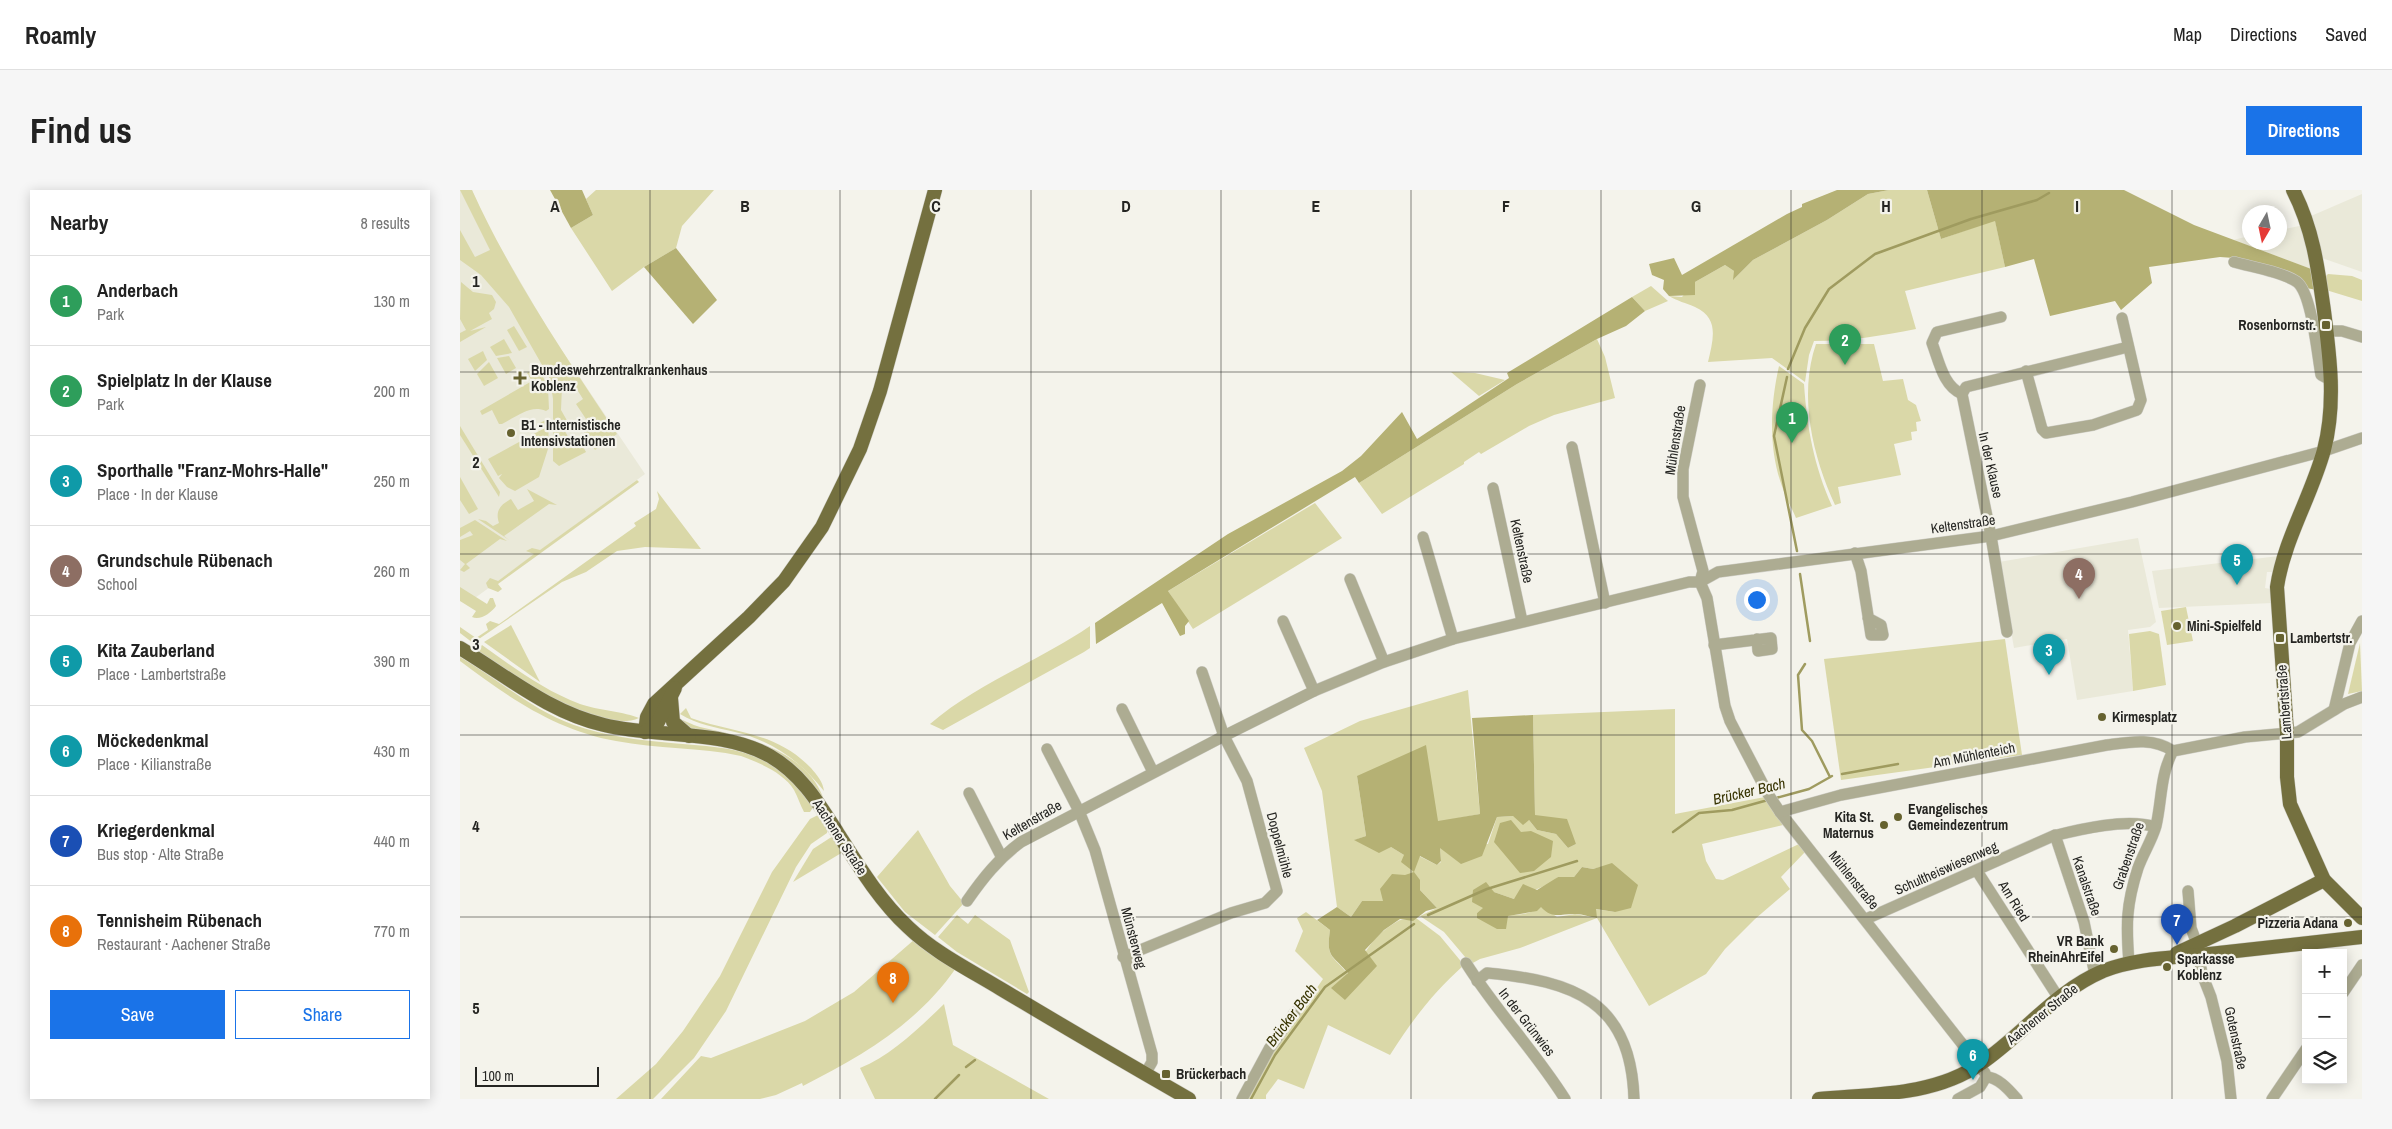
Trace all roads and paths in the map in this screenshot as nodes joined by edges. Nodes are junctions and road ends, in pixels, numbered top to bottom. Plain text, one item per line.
1 (935, 190) edge
2 (2293, 190) edge
3 (2234, 262) dead end
4 (2001, 317) dead end
5 (2122, 318) dead end
6 (2326, 331) junction
7 (2362, 337) edge
8 (2128, 347) junction
9 (2026, 371) junction
10 (2332, 381) junction
11 (1700, 385) dead end
12 (1962, 394) junction
13 (2362, 438) edge
14 (1572, 446) dead end
15 (2324, 451) junction
16 (1493, 488) dead end
17 (1992, 536) junction
18 (1423, 537) dead end
19 (1855, 554) junction
20 (1350, 579) dead end
21 (1700, 582) junction
22 (1605, 603) junction
23 (1868, 618) dead end
24 (1283, 621) dead end
25 (1522, 621) junction
26 (2362, 621) edge
27 (2007, 632) dead end
28 (1453, 638) junction
29 (1757, 639) dead end
30 (1714, 644) junction
31 (460, 648) edge
32 (1384, 662) junction
33 (1202, 672) dead end
34 (678, 683) junction
35 (1314, 691) junction
36 (671, 697) junction
37 (2362, 697) edge
38 (1122, 709) dead end
39 (2334, 710) junction
40 (644, 732) junction
41 (2287, 732) junction
42 (1224, 736) junction
43 (690, 737) junction
44 (1047, 749) dead end
45 (2173, 752) junction
46 (1153, 772) junction
47 (969, 793) dead end
48 (1778, 809) junction
49 (1079, 811) junction
50 (2156, 827) junction
51 (2054, 835) junction
52 (1001, 856) junction
53 (1977, 870) junction
54 (2324, 880) junction
55 (2188, 891) dead end
56 (967, 901) dead end
57 (2362, 918) edge
58 (1866, 919) junction
59 (2362, 937) edge
60 (2198, 949) junction
61 (1123, 957) junction
62 (1466, 963) dead end
63 (2130, 963) junction
64 (2362, 965) edge
65 (2095, 976) junction
66 (1477, 981) junction
67 (2347, 987) edge
68 (2058, 997) junction
69 (1295, 1012) dead end
70 (2302, 1055) edge
71 (1983, 1071) junction
72 (1145, 1074) junction
73 (1189, 1099) edge
74 (1242, 1099) edge
75 (1565, 1099) edge
76 (1634, 1099) edge
77 (1819, 1099) edge
78 (1958, 1099) edge
79 (2017, 1099) edge
80 (2231, 1099) edge
81 (2272, 1099) edge

1 - 34 main road
2 - 6 main road, Lambertstraße
3 - 10 street
4 - 12 street
5 - 8 street
6 - 7 street
6 - 10 main road, Lambertstraße
8 - 9 street
8 - 9 street
9 - 12 street
10 - 15 main road, Lambertstraße
11 - 21 street, Mühlenstraße
12 - 17 street, In der Klause
13 - 15 street, Keltenstraße
14 - 22 street
15 - 17 street, Keltenstraße
15 - 41 main road, Lambertstraße
16 - 25 street, Keltenstraße
17 - 19 street, Keltenstraße
17 - 27 street, In der Klause
18 - 28 street
19 - 21 street, Keltenstraße
19 - 23 street
20 - 32 street
21 - 22 street, Keltenstraße
21 - 30 street, Mühlenstraße
22 - 25 street, Keltenstraße
24 - 35 street
25 - 28 street, Keltenstraße
26 - 39 street
28 - 32 street, Keltenstraße
29 - 30 street
30 - 48 street, Mühlenstraße
31 - 40 main road, Aachener Straße
32 - 35 street, Keltenstraße
33 - 42 street
34 - 36 main road
34 - 40 main road
35 - 42 street, Keltenstraße
36 - 40 main road
36 - 43 main road
37 - 39 street
38 - 46 street
39 - 41 street
40 - 43 main road, Aachener Straße
41 - 45 street
41 - 54 main road, Lambertstraße
42 - 46 street, Keltenstraße
42 - 61 street, Doppelmühle
43 - 72 main road, Aachener Straße
44 - 49 street, Keltenstraße
45 - 48 street, Am Mühlenteich
45 - 50 street, Grabenstraße
46 - 49 street, Keltenstraße
47 - 52 street, Keltenstraße
48 - 58 street, Mühlenstraße
49 - 52 street, Keltenstraße
49 - 61 street, Münsterweg
50 - 51 street, Schultheiswiesenweg
50 - 63 street, Grabenstraße
51 - 53 street, Schultheiswiesenweg
51 - 65 street, Kanalstraße
52 - 56 street, Keltenstraße
53 - 58 street, Schultheiswiesenweg
53 - 68 street, Am Ried
54 - 57 main road, Lambertstraße
54 - 60 main road
55 - 60 street, Gotenstraße
58 - 71 street, Mühlenstraße
59 - 60 main road
60 - 63 main road, Aachener Straße
60 - 80 street, Gotenstraße
61 - 72 street, Münsterweg
62 - 66 street, In der Grünwies
63 - 65 main road, Aachener Straße
64 - 67 street
65 - 68 main road, Aachener Straße
66 - 75 street, In der Grünwies
66 - 76 street
68 - 71 main road, Aachener Straße
69 - 74 street
70 - 81 street
71 - 77 main road, Aachener Straße
71 - 78 street
71 - 79 street
72 - 73 main road, Aachener Straße

